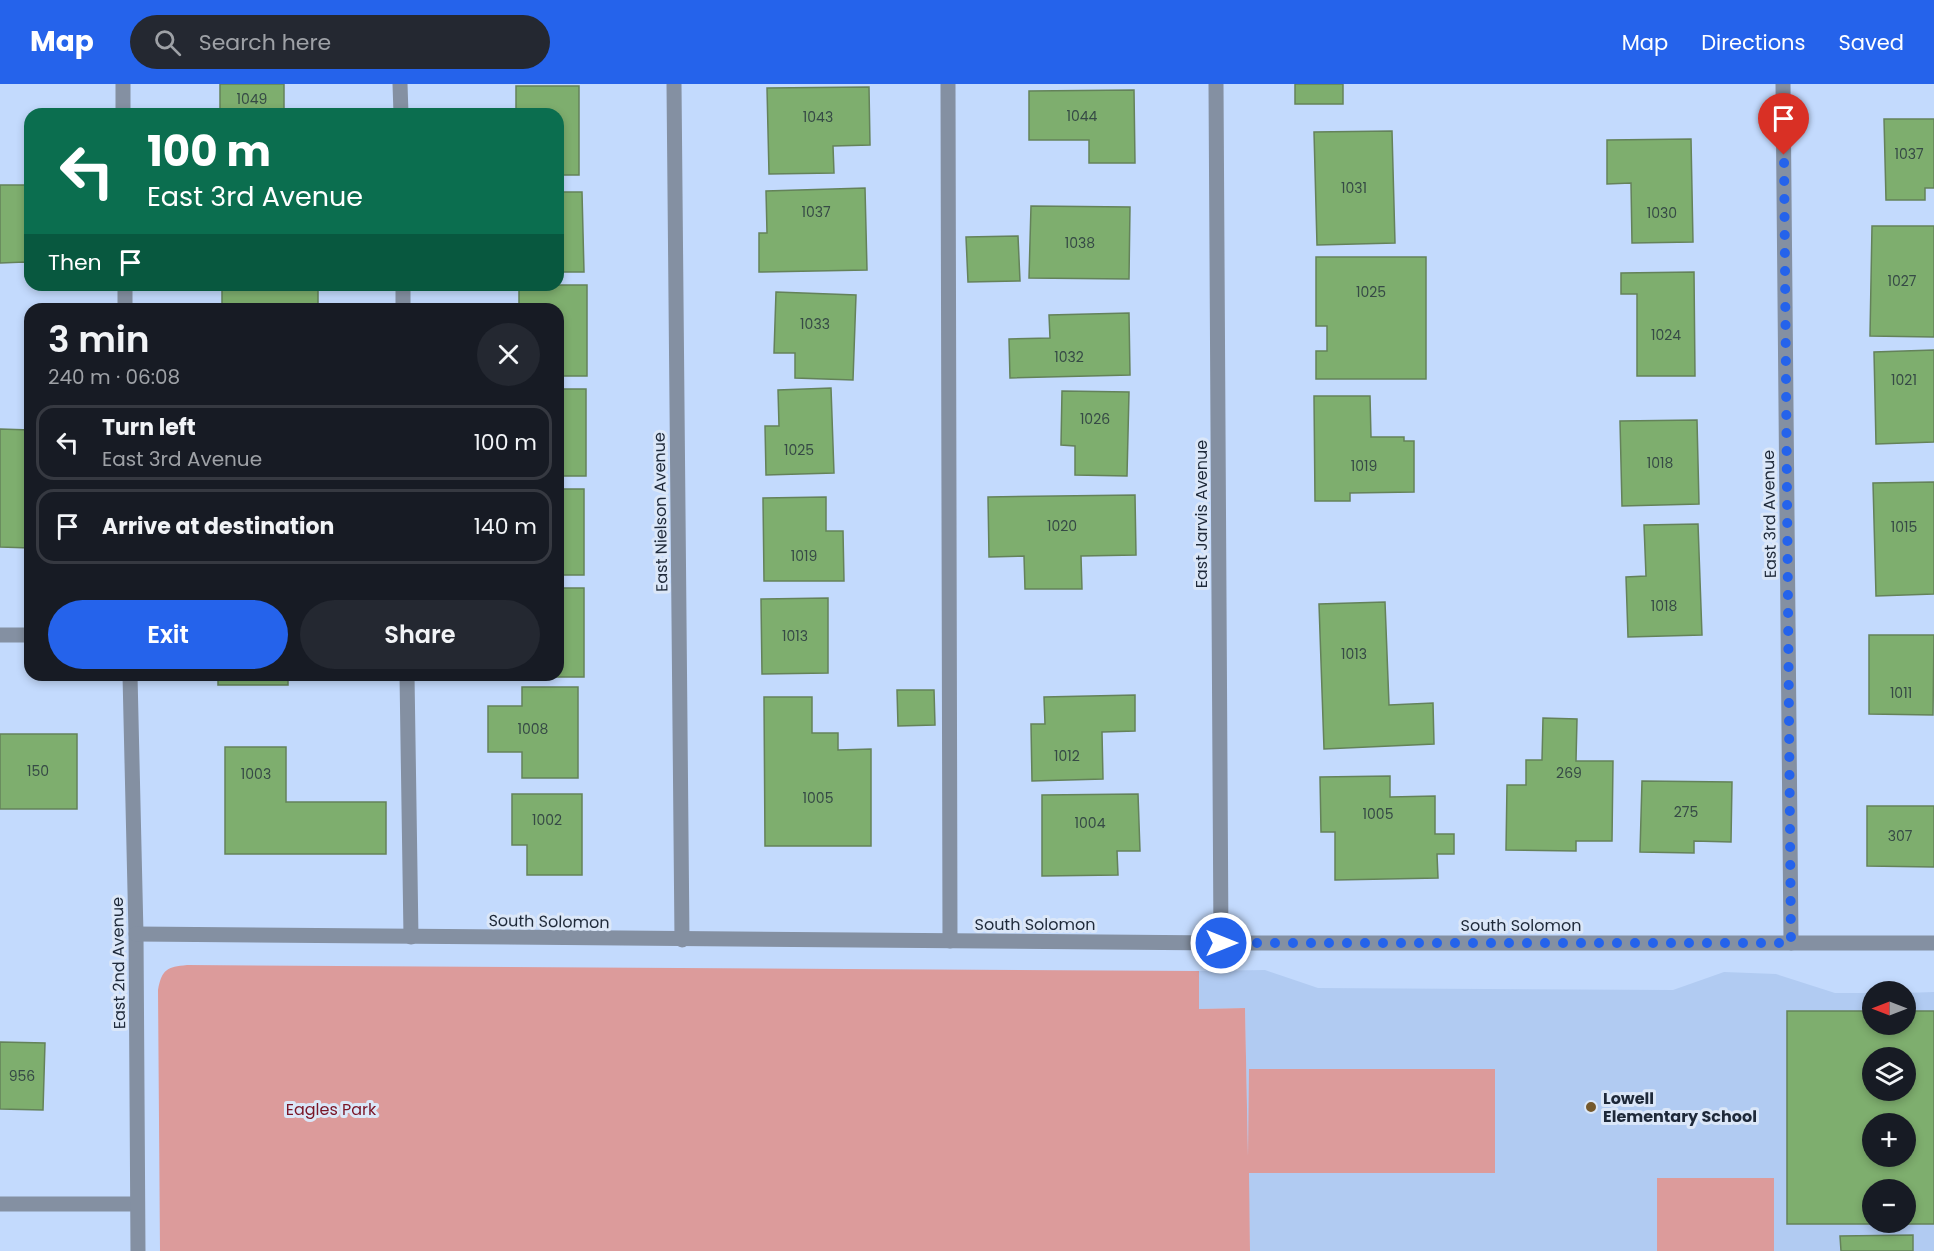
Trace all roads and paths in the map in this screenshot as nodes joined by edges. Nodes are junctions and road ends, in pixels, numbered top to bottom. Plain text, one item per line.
1 (123, 84) edge
2 (400, 84) edge
3 (674, 84) edge
4 (948, 84) edge
5 (1216, 84) edge
6 (1783, 84) edge
7 (123, 108) edge
8 (400, 108) edge
9 (0, 635) edge
10 (24, 635) edge
11 (130, 681) edge
12 (407, 681) edge
13 (136, 934) junction
14 (411, 937) junction
15 (682, 940) junction
16 (950, 941) junction
17 (1221, 943) junction
18 (1791, 943) junction
19 (1934, 943) edge
20 (0, 1204) edge
21 (137, 1204) junction
22 (138, 1251) edge

1 - 7 street
2 - 8 street
3 - 15 street, East Nielson Avenue
4 - 16 street
5 - 17 street, East Jarvis Avenue
6 - 18 street, East 3rd Avenue
9 - 10 street
11 - 13 street, East 2nd Avenue
12 - 14 street
13 - 14 street, South Solomon
13 - 21 street, East 2nd Avenue
14 - 15 street, South Solomon
15 - 16 street, South Solomon
16 - 17 street, South Solomon
17 - 18 street, South Solomon
18 - 19 street, South Solomon
20 - 21 street
21 - 22 street, East 2nd Avenue

